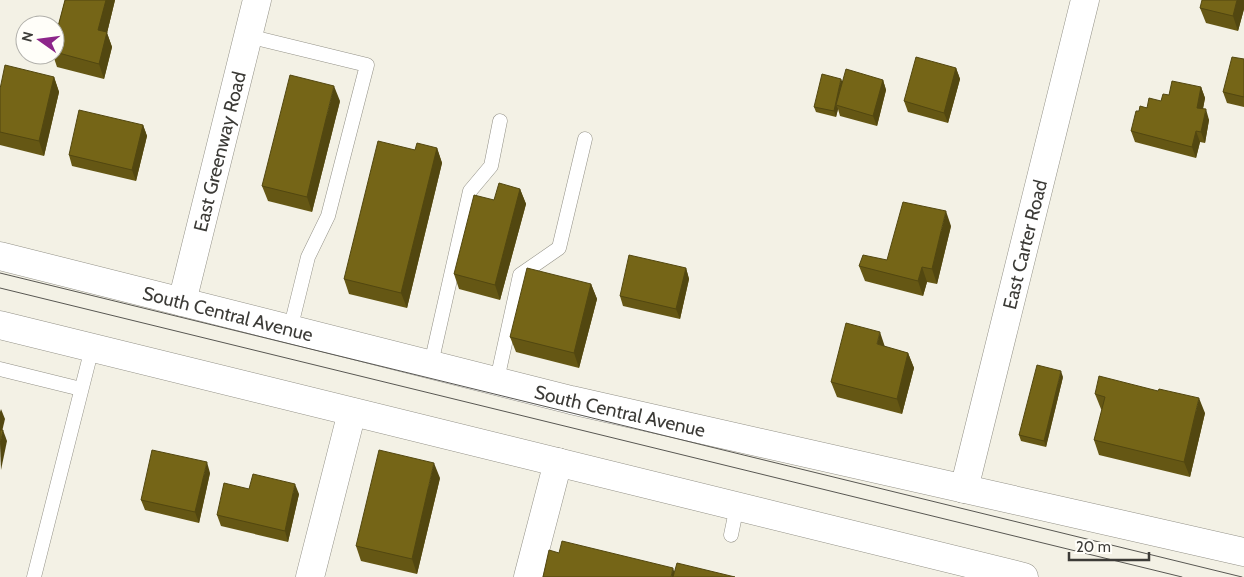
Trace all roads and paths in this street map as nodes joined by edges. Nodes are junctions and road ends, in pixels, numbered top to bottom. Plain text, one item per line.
1 (257, 0) edge
2 (1085, 0) edge
3 (248, 36) junction
4 (500, 121) dead end
5 (585, 139) dead end
6 (0, 256) edge
7 (182, 302) junction
8 (0, 325) edge
9 (290, 330) junction
10 (92, 348) junction
11 (431, 364) junction
12 (0, 369) edge
13 (497, 380) junction
14 (81, 389) junction
15 (352, 412) junction
16 (558, 462) junction
17 (964, 488) junction
18 (737, 506) junction
19 (731, 535) dead end
20 (1244, 552) edge
21 (34, 577) edge
22 (310, 577) edge
23 (528, 577) edge
24 (1024, 577) edge

1 - 3 main road, East Greenway Road
2 - 17 main road, East Carter Road
3 - 7 main road, East Greenway Road
3 - 9 lane
4 - 11 lane
5 - 13 lane
6 - 7 main road, South Central Avenue
7 - 9 main road, South Central Avenue
8 - 10 main road
9 - 11 main road, South Central Avenue
10 - 14 lane
10 - 15 main road
11 - 13 main road, South Central Avenue
12 - 14 lane
13 - 17 main road, South Central Avenue
14 - 21 lane
15 - 16 main road
15 - 22 main road
16 - 18 main road
16 - 23 main road
17 - 20 main road, South Central Avenue
18 - 19 lane
18 - 24 main road

